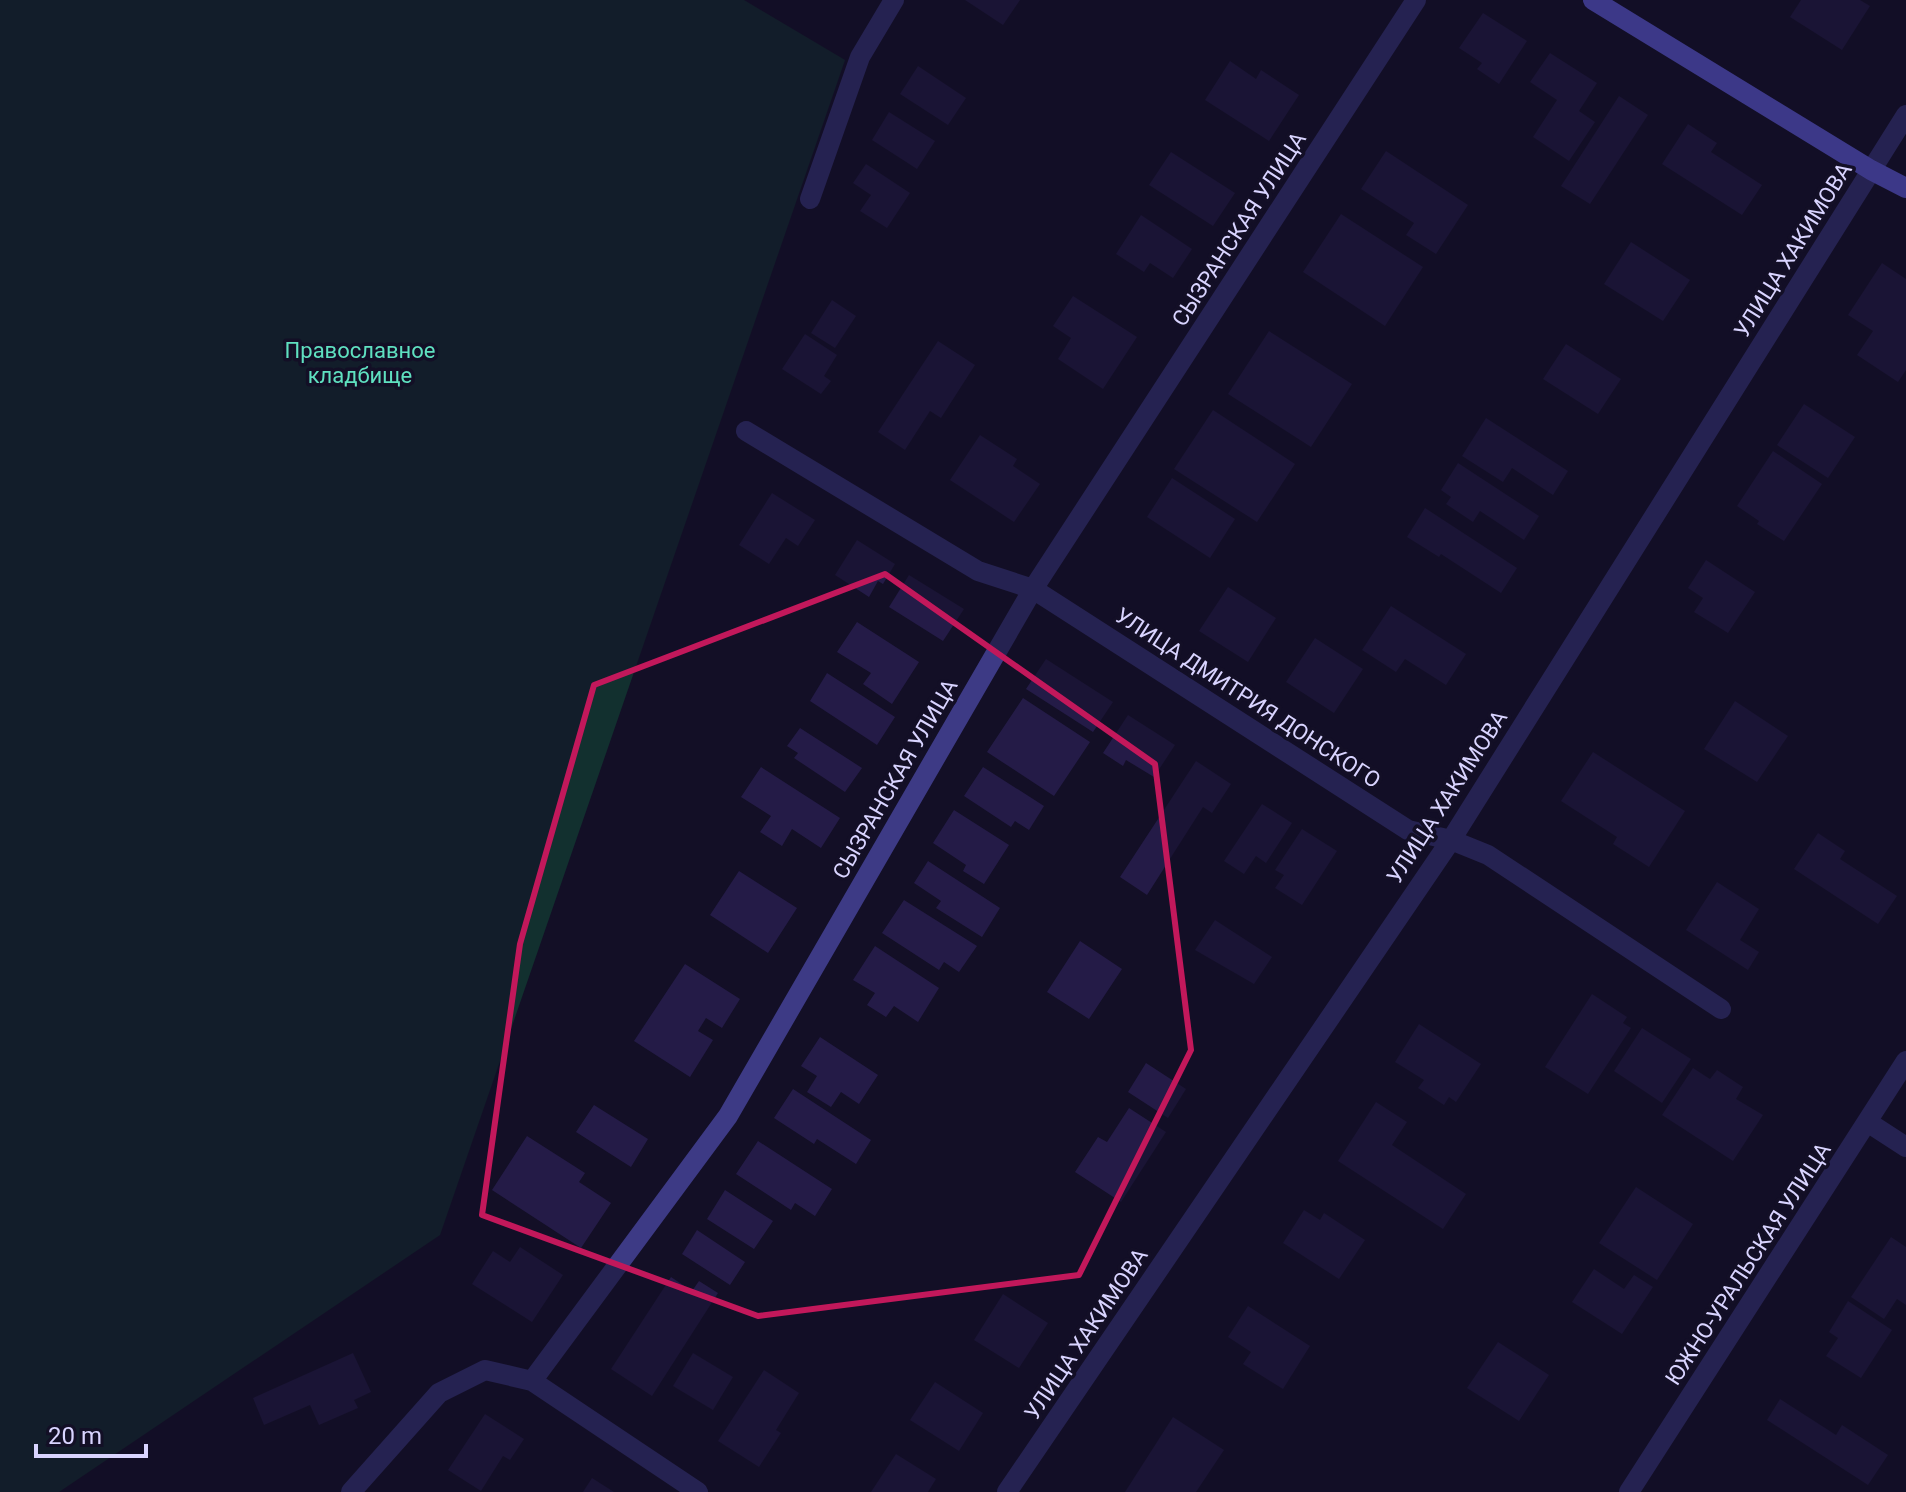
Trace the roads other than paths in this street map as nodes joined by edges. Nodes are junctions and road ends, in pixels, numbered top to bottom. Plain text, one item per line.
1 (894, 0) edge
2 (1416, 0) edge
3 (1593, 0) edge
4 (1906, 115) edge
5 (1871, 170) junction
6 (1906, 188) edge
7 (810, 199) dead end
8 (746, 431) dead end
9 (1033, 589) junction
10 (1451, 840) junction
11 (1721, 1009) dead end
12 (1906, 1061) edge
13 (1869, 1123) junction
14 (1906, 1147) edge
15 (532, 1381) junction
16 (1014, 1490) edge
17 (351, 1492) edge
18 (698, 1492) edge
19 (1629, 1492) edge

1 - 7 street
2 - 9 street, СЫЗРАНСКАЯ УЛИЦА
3 - 5 street
4 - 5 street, УЛИЦА ХАКИМОВА
5 - 6 street
5 - 10 street, УЛИЦА ХАКИМОВА
8 - 9 street, УЛИЦА ДМИТРИЯ ДОНСКОГО
9 - 10 street, УЛИЦА ДМИТРИЯ ДОНСКОГО
9 - 15 street, СЫЗРАНСКАЯ УЛИЦА
10 - 11 street, УЛИЦА ДМИТРИЯ ДОНСКОГО
10 - 16 street, УЛИЦА ХАКИМОВА
12 - 13 street, ЮЖНО-УРАЛЬСКАЯ УЛИЦА
13 - 14 street
13 - 19 street, ЮЖНО-УРАЛЬСКАЯ УЛИЦА
15 - 17 street
15 - 18 street

